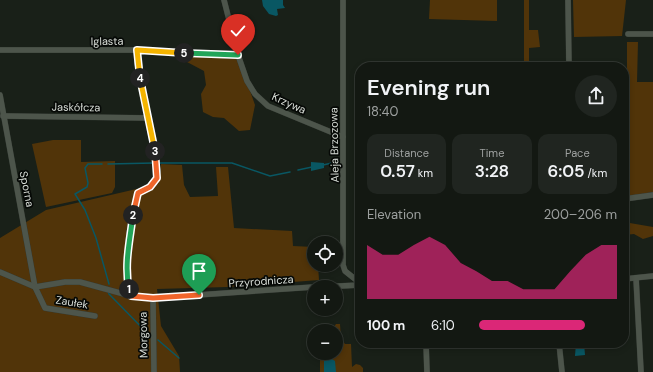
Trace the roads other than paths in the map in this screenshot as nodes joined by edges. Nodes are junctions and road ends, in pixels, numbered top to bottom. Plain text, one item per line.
1 (224, 0) edge
2 (343, 0) edge
3 (568, 0) edge
4 (628, 34) dead end
5 (653, 34) edge
6 (0, 50) edge
7 (137, 50) junction
8 (238, 55) junction
9 (569, 62) edge
10 (0, 95) edge
11 (4, 116) junction
12 (148, 118) junction
13 (343, 137) junction
14 (653, 195) edge
15 (629, 198) edge
16 (0, 272) edge
17 (653, 276) edge
18 (636, 278) junction
19 (629, 279) edge
20 (355, 280) edge
21 (355, 284) edge
22 (343, 285) edge
23 (35, 287) junction
24 (307, 287) edge
25 (131, 296) junction
26 (153, 298) junction
27 (95, 316) dead end
28 (426, 348) edge
29 (560, 348) edge
30 (154, 372) edge
31 (427, 372) edge
32 (562, 372) edge
33 (641, 372) edge

1 - 8 street, Krzywa
2 - 13 street, Aleja Brzozowa
3 - 9 street
4 - 5 street
6 - 7 street, Iglasta
7 - 8 street, Iglasta
7 - 12 street
8 - 13 street, Krzywa
10 - 11 street, Sporna
11 - 12 street, Jaskółcza
11 - 23 street, Sporna
12 - 25 street
13 - 20 street, Aleja Brzozowa
14 - 15 street
16 - 23 street
17 - 18 street
18 - 19 street
18 - 33 street
21 - 22 street
23 - 25 street, Przyrodnicza
23 - 27 street, Zaułek
24 - 26 street, Przyrodnicza
25 - 26 street, Przyrodnicza
26 - 30 street, Morgowa
28 - 31 street
29 - 32 street

